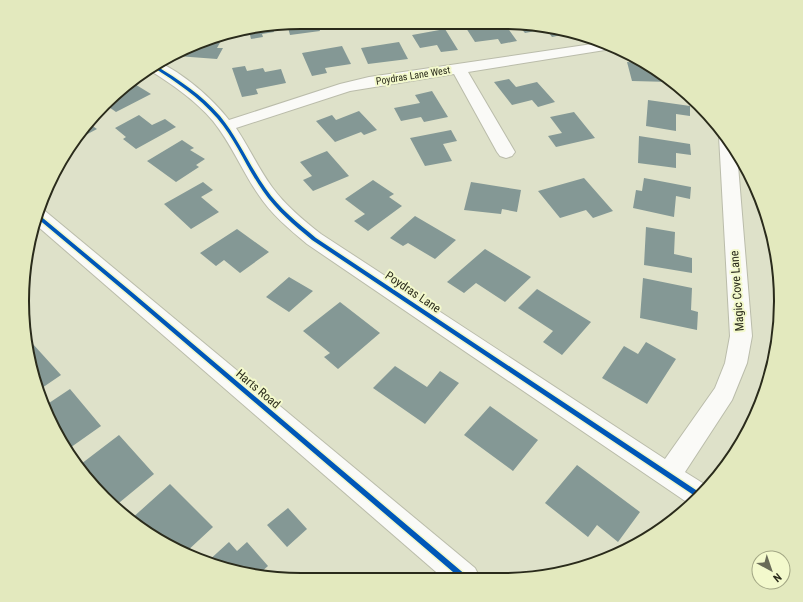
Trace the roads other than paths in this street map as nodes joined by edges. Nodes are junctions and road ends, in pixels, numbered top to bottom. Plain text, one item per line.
1 (599, 47) edge
2 (458, 68) junction
3 (159, 69) edge
4 (226, 126) junction
5 (727, 148) edge
6 (506, 152) dead end
7 (42, 219) edge
8 (669, 475) junction
9 (695, 492) edge
10 (459, 573) edge

1 - 2 street, Poydras Lane West
2 - 4 street, Poydras Lane West
2 - 6 street
3 - 4 street, Poydras Lane
4 - 8 street, Poydras Lane
5 - 8 street, Magic Cove Lane
7 - 10 street, Harts Road
8 - 9 street, Poydras Lane

